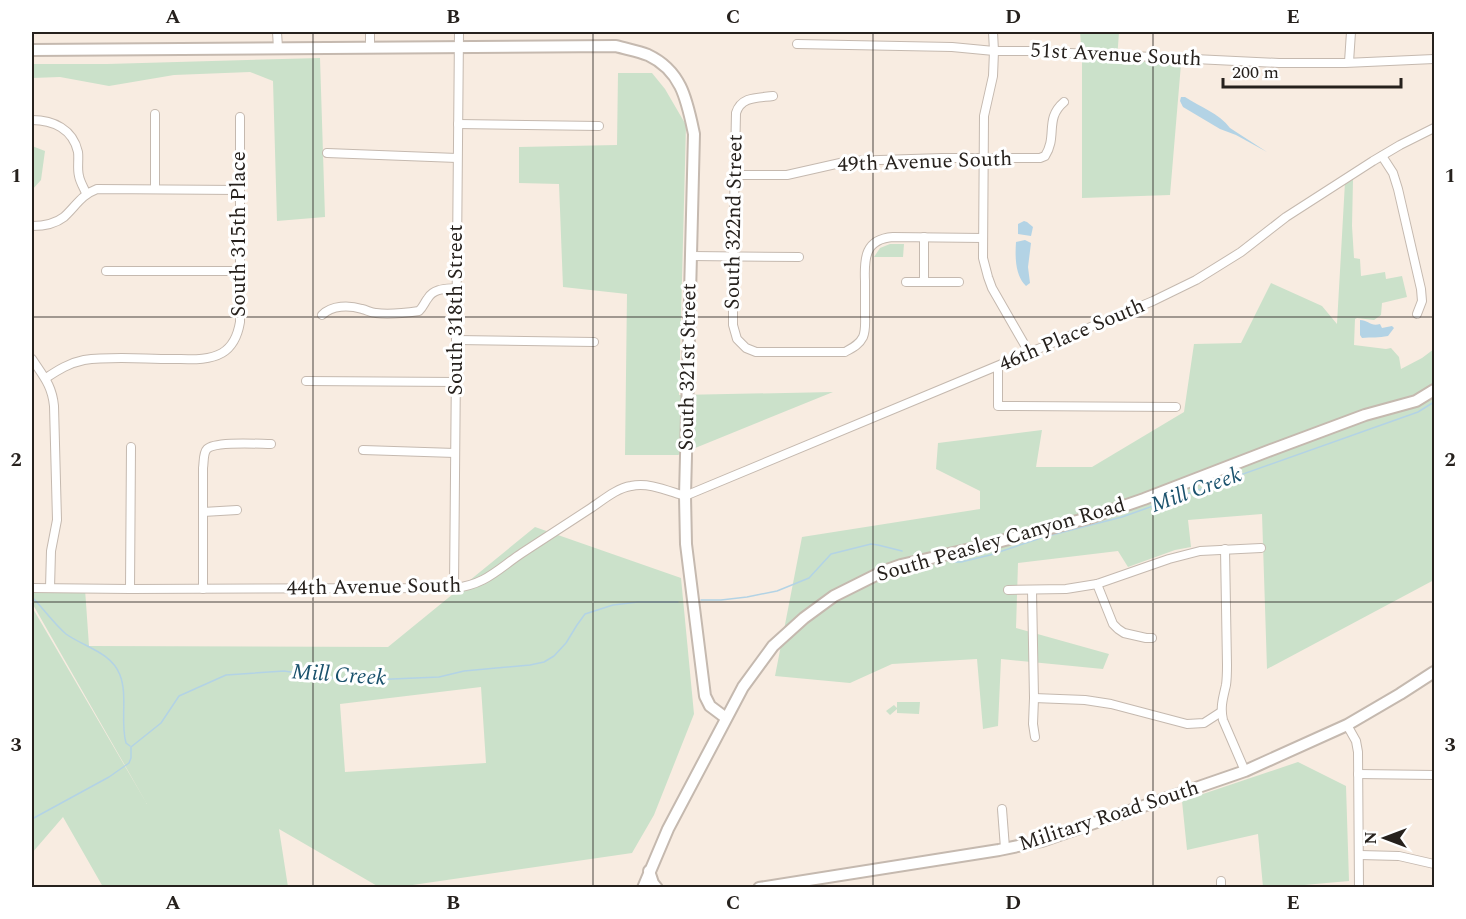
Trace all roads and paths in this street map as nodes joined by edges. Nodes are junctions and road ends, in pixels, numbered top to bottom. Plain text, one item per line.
1 (277, 32) edge
2 (370, 32) edge
3 (459, 32) edge
4 (993, 32) edge
5 (1351, 32) edge
6 (797, 44) dead end
7 (370, 47) junction
8 (459, 47) junction
9 (278, 48) junction
10 (32, 50) edge
11 (994, 51) junction
12 (1434, 59) edge
13 (1349, 62) junction
14 (773, 96) dead end
15 (1064, 102) dead end
16 (155, 114) dead end
17 (240, 117) dead end
18 (32, 120) edge
19 (458, 124) junction
20 (599, 126) dead end
21 (1434, 128) edge
22 (327, 153) dead end
23 (1383, 156) junction
24 (457, 158) junction
25 (984, 158) junction
26 (735, 175) junction
27 (155, 189) junction
28 (240, 190) junction
29 (86, 193) junction
30 (32, 226) edge
31 (924, 237) junction
32 (983, 238) junction
33 (691, 256) junction
34 (732, 256) junction
35 (799, 257) dead end
36 (106, 271) dead end
37 (240, 271) junction
38 (906, 282) dead end
39 (924, 282) junction
40 (959, 282) dead end
41 (457, 288) junction
42 (1417, 314) dead end
43 (322, 315) dead end
44 (456, 340) junction
45 (594, 342) dead end
46 (1030, 354) junction
47 (32, 359) edge
48 (998, 367) junction
49 (46, 378) junction
50 (306, 381) dead end
51 (456, 382) junction
52 (1434, 390) edge
53 (1176, 406) dead end
54 (271, 444) dead end
55 (131, 447) dead end
56 (363, 450) dead end
57 (455, 453) junction
58 (685, 496) junction
59 (237, 510) dead end
60 (203, 512) junction
61 (1261, 548) dead end
62 (1226, 549) junction
63 (1097, 584) junction
64 (32, 588) edge
65 (50, 588) junction
66 (454, 588) junction
67 (130, 589) junction
68 (203, 589) junction
69 (1008, 590) dead end
70 (1032, 590) junction
71 (1152, 638) dead end
72 (1434, 672) edge
73 (1035, 698) junction
74 (1221, 712) junction
75 (726, 718) junction
76 (1347, 725) junction
77 (1035, 736) dead end
78 (1245, 771) junction
79 (1358, 774) junction
80 (1434, 775) edge
81 (1002, 809) dead end
82 (1005, 848) junction
83 (1360, 855) junction
84 (1434, 864) edge
85 (649, 871) junction
86 (812, 883) edge
87 (643, 888) edge
88 (657, 888) edge
89 (759, 888) edge
90 (1359, 888) edge

1 - 9 street
2 - 7 street
3 - 8 street, South 318th Street
4 - 11 street
5 - 13 street
6 - 11 street, 51st Avenue South
7 - 8 main road
7 - 9 main road
8 - 19 street, South 318th Street
8 - 33 main road, South 321st Street
9 - 10 main road
11 - 13 street, 51st Avenue South
11 - 25 street
12 - 13 street, 51st Avenue South
14 - 26 street, South 322nd Street
15 - 25 street, 49th Avenue South
16 - 27 street
17 - 28 street, South 315th Place
18 - 29 street
19 - 20 street
19 - 24 street, South 318th Street
21 - 23 street, 46th Place South
22 - 24 street
23 - 42 street
23 - 46 street, 46th Place South
24 - 41 street, South 318th Street
25 - 26 street, 49th Avenue South
25 - 32 street
26 - 34 street, South 322nd Street
27 - 28 street
27 - 29 street
28 - 37 street, South 315th Place
29 - 30 street
31 - 32 street
31 - 34 street, South 322nd Street
31 - 39 street
32 - 46 street
33 - 34 street
33 - 58 main road, South 321st Street
34 - 35 street
36 - 37 street
37 - 49 street, South 315th Place
38 - 39 street
39 - 40 street
41 - 43 street
41 - 44 street, South 318th Street
44 - 45 street
44 - 51 street, South 318th Street
46 - 48 street, 46th Place South
47 - 49 street
48 - 53 street
48 - 58 street, 46th Place South
49 - 65 street
50 - 51 street
51 - 57 street, South 318th Street
52 - 75 main road, South Peasley Canyon Road
54 - 60 street
55 - 67 street
56 - 57 street
57 - 66 street, South 318th Street
58 - 66 street, 44th Avenue South
58 - 75 main road, South 321st Street
59 - 60 street
60 - 68 street
61 - 62 street
62 - 63 street
62 - 74 street
63 - 70 street
63 - 71 street
64 - 65 street, 44th Avenue South
65 - 67 street, 44th Avenue South
66 - 68 street, 44th Avenue South
67 - 68 street, 44th Avenue South
69 - 70 street
70 - 73 street
72 - 76 main road, Military Road South
73 - 74 street
73 - 77 street
74 - 78 street
75 - 85 main road, South Peasley Canyon Road
76 - 78 main road, Military Road South
76 - 79 street
78 - 82 main road, Military Road South
79 - 80 street
79 - 83 street
81 - 82 street
82 - 86 main road, Military Road South
83 - 84 street
83 - 90 street
85 - 87 main road, South Peasley Canyon Road
85 - 88 main road
86 - 89 main road, Military Road South

